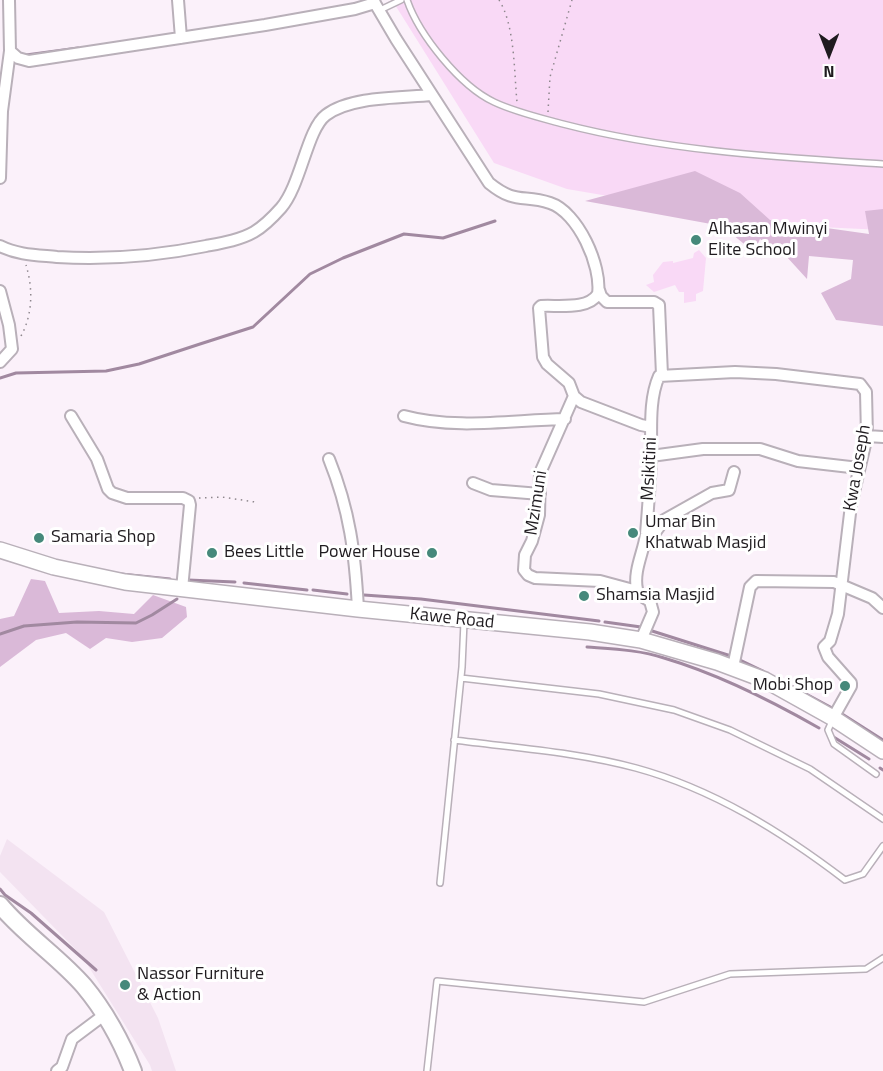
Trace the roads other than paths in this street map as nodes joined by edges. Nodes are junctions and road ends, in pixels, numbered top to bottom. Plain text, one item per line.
1 (9, 0) edge
2 (178, 0) edge
3 (401, 0) edge
4 (407, 0) edge
5 (376, 5) edge
6 (181, 38) junction
7 (10, 51) junction
8 (432, 96) junction
9 (883, 164) edge
10 (0, 178) edge
11 (0, 246) edge
12 (599, 290) junction
13 (0, 291) edge
14 (0, 362) edge
15 (662, 375) junction
16 (574, 396) junction
17 (71, 416) dead end
18 (404, 416) dead end
19 (565, 419) junction
20 (651, 427) junction
21 (867, 436) junction
22 (883, 436) edge
23 (651, 456) junction
24 (329, 459) dead end
25 (859, 468) junction
26 (734, 472) dead end
27 (473, 483) dead end
28 (540, 494) junction
29 (644, 548) junction
30 (0, 550) edge
31 (842, 584) junction
32 (182, 589) junction
33 (637, 591) junction
34 (883, 608) edge
35 (358, 609) junction
36 (464, 620) junction
37 (641, 640) junction
38 (733, 667) junction
39 (461, 678) junction
40 (833, 718) junction
41 (454, 740) junction
42 (883, 751) edge
43 (876, 774) dead end
44 (883, 819) edge
45 (883, 846) edge
46 (440, 883) dead end
47 (0, 905) edge
48 (883, 958) edge
49 (104, 1015) junction
50 (57, 1071) edge
51 (133, 1071) edge
52 (427, 1071) edge

1 - 7 street
2 - 6 street
3 - 5 lane
4 - 9 lane
5 - 6 street
5 - 8 street
6 - 7 street
7 - 10 street
8 - 11 street
8 - 12 street
12 - 15 street
12 - 16 street
13 - 14 street
15 - 20 street
15 - 21 street, Kwa Joseph
16 - 19 street, Mzimuni
16 - 20 street
17 - 32 street
18 - 19 street
19 - 28 street, Mzimuni
20 - 23 street, Msikitini
21 - 22 street
21 - 25 street, Kwa Joseph
23 - 25 street
23 - 29 street, Msikitini
24 - 35 street
25 - 31 street, Kwa Joseph
26 - 29 street, Msikitini
27 - 28 street
28 - 33 street, Mzimuni
29 - 33 street, Msikitini
30 - 32 main road, Kawe Road
31 - 34 street
31 - 38 street
31 - 40 street, Kwa Joseph
32 - 35 main road, Kawe Road
33 - 37 street
35 - 36 main road, Kawe Road
36 - 37 main road, Kawe Road
36 - 39 lane
37 - 38 main road, Kawe Road
38 - 40 main road, Kawe Road
39 - 41 lane
39 - 44 lane
40 - 42 main road, Kawe Road
40 - 43 lane
41 - 45 lane
41 - 46 lane
47 - 49 main road
48 - 52 lane
49 - 50 street
49 - 51 main road

